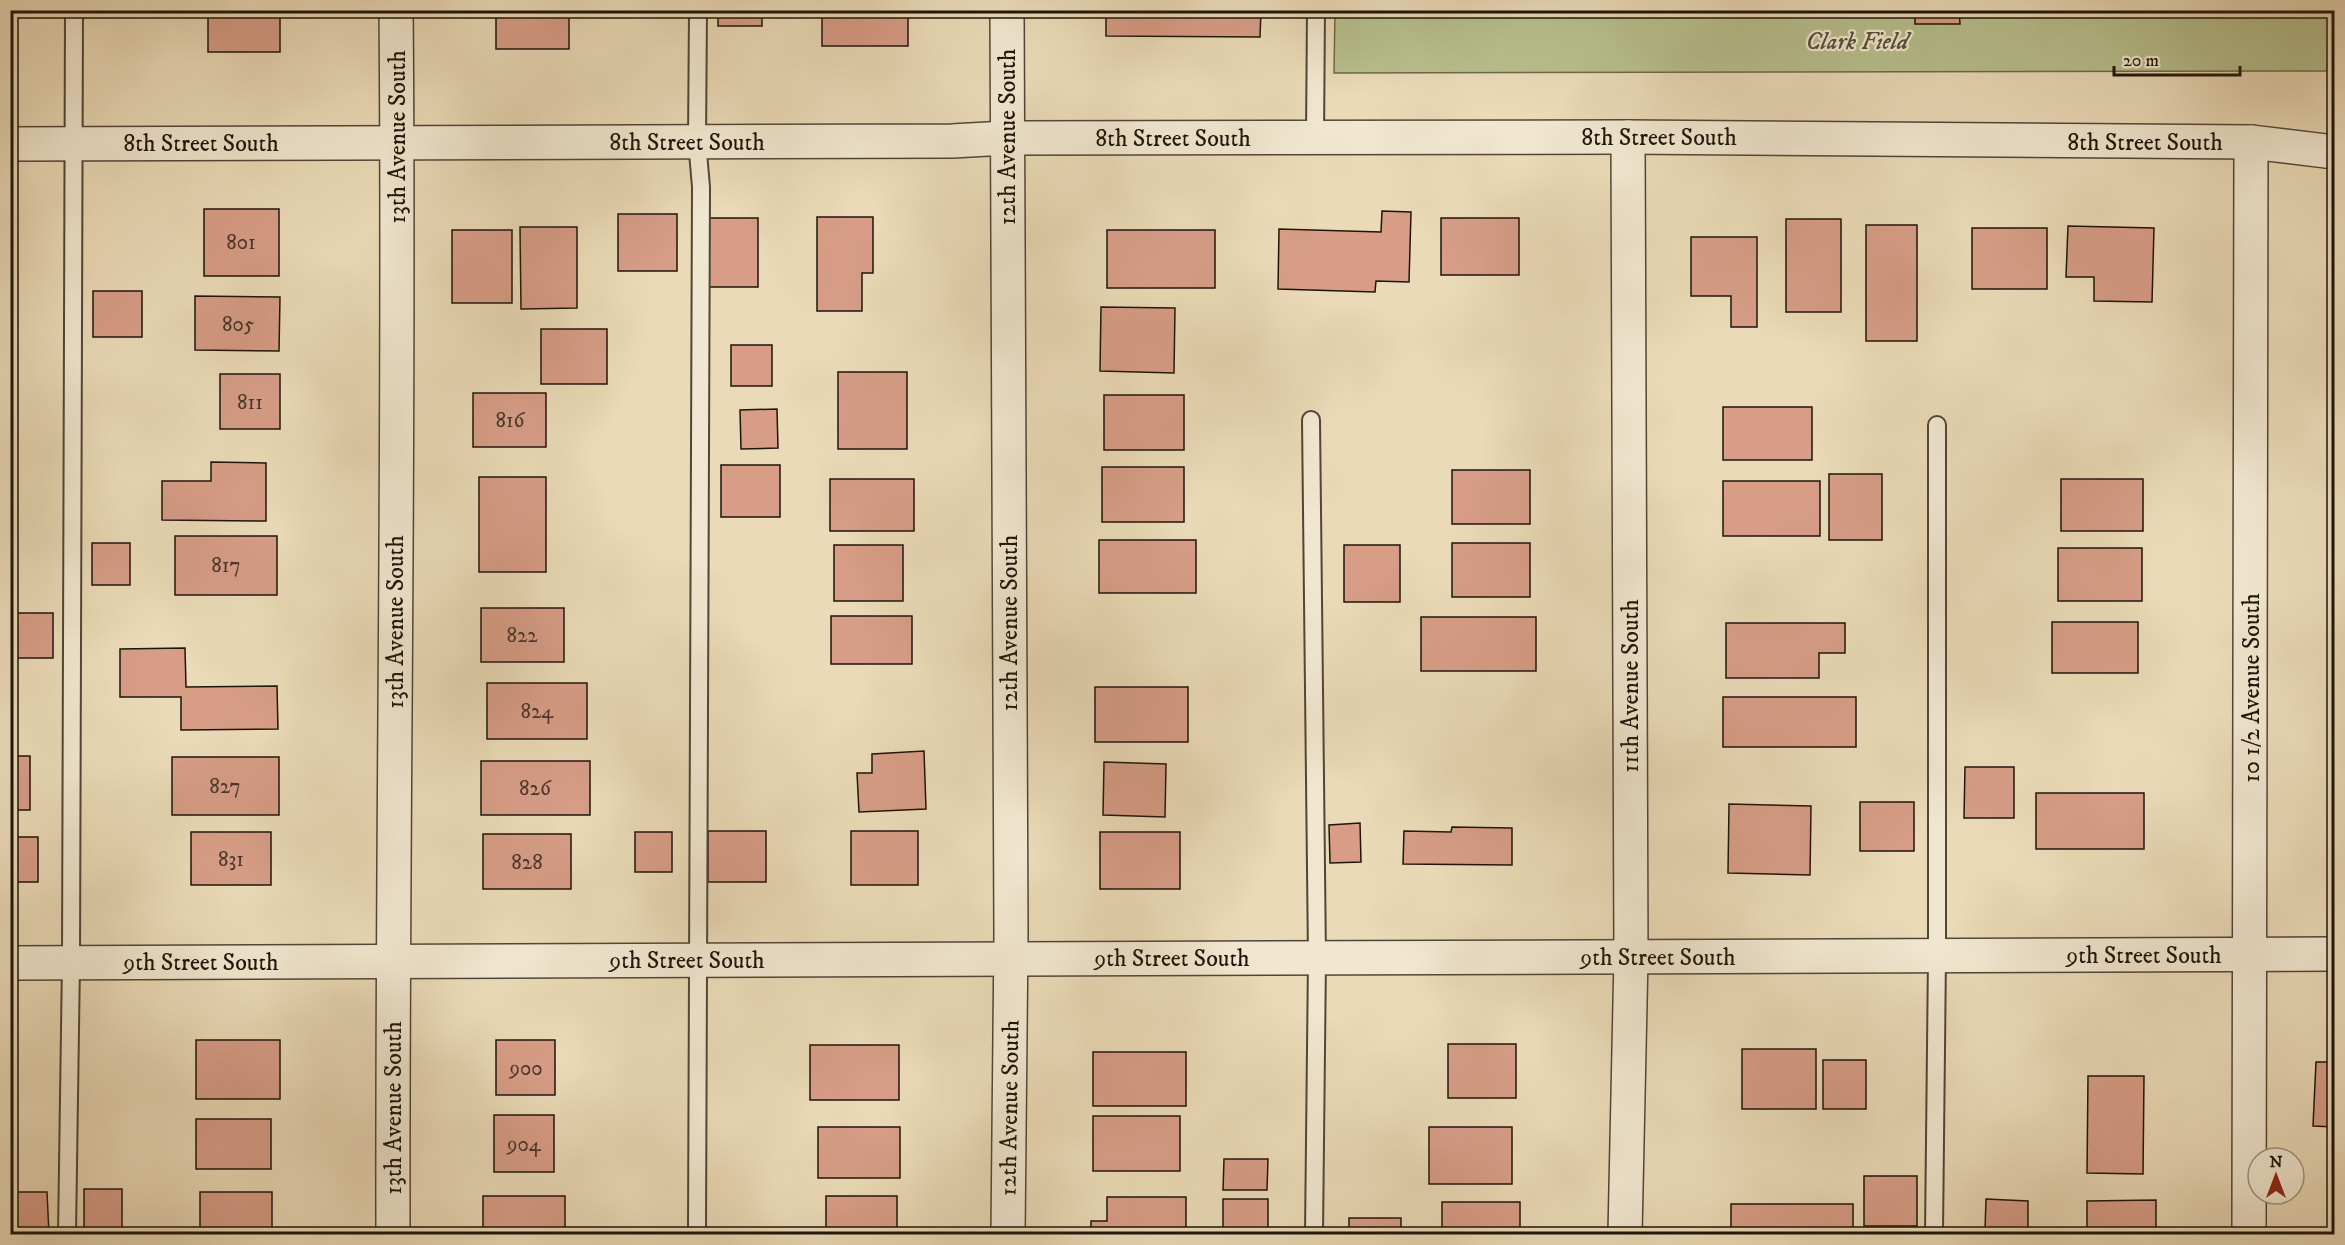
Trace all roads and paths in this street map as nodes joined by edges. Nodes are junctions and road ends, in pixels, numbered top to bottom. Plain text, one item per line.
1 (74, 10) edge
2 (396, 10) edge
3 (698, 10) edge
4 (1007, 10) edge
5 (1316, 10) edge
6 (1628, 137) junction
7 (1006, 138) junction
8 (1315, 138) junction
9 (697, 141) junction
10 (2251, 142) junction
11 (398, 143) junction
12 (10, 144) edge
13 (74, 144) junction
14 (2334, 152) edge
15 (1311, 420) dead end
16 (1937, 425) dead end
17 (2251, 954) junction
18 (2334, 954) edge
19 (1937, 956) junction
20 (1631, 957) junction
21 (1317, 958) junction
22 (1011, 959) junction
23 (697, 960) junction
24 (393, 961) junction
25 (71, 962) junction
26 (10, 963) edge
27 (68, 1234) edge
28 (393, 1234) edge
29 (697, 1234) edge
30 (1008, 1234) edge
31 (1314, 1234) edge
32 (1625, 1234) edge
33 (1934, 1234) edge
34 (2249, 1234) edge

1 - 13 lane
2 - 11 street, 13th Avenue South
3 - 9 lane
4 - 7 street, 12th Avenue South
5 - 8 lane
6 - 8 street, 8th Street South
6 - 10 street, 8th Street South
6 - 20 street, 11th Avenue South
7 - 8 street, 8th Street South
7 - 9 street, 8th Street South
7 - 22 street, 12th Avenue South
9 - 11 street, 8th Street South
9 - 23 lane
10 - 14 street, 8th Street South
10 - 17 street, 10 1/2 Avenue South
11 - 13 street, 8th Street South
11 - 24 street, 13th Avenue South
12 - 13 street, 8th Street South
13 - 25 lane
15 - 21 lane
16 - 19 lane
17 - 18 street, 9th Street South
17 - 19 street, 9th Street South
17 - 34 street, 10 1/2 Avenue South
19 - 20 street, 9th Street South
19 - 33 lane
20 - 21 street, 9th Street South
20 - 32 street, 11th Avenue South
21 - 22 street, 9th Street South
21 - 31 lane
22 - 23 street, 9th Street South
22 - 30 street, 12th Avenue South
23 - 24 street, 9th Street South
23 - 29 lane
24 - 25 street, 9th Street South
24 - 28 street, 13th Avenue South
25 - 26 street, 9th Street South
25 - 27 lane

